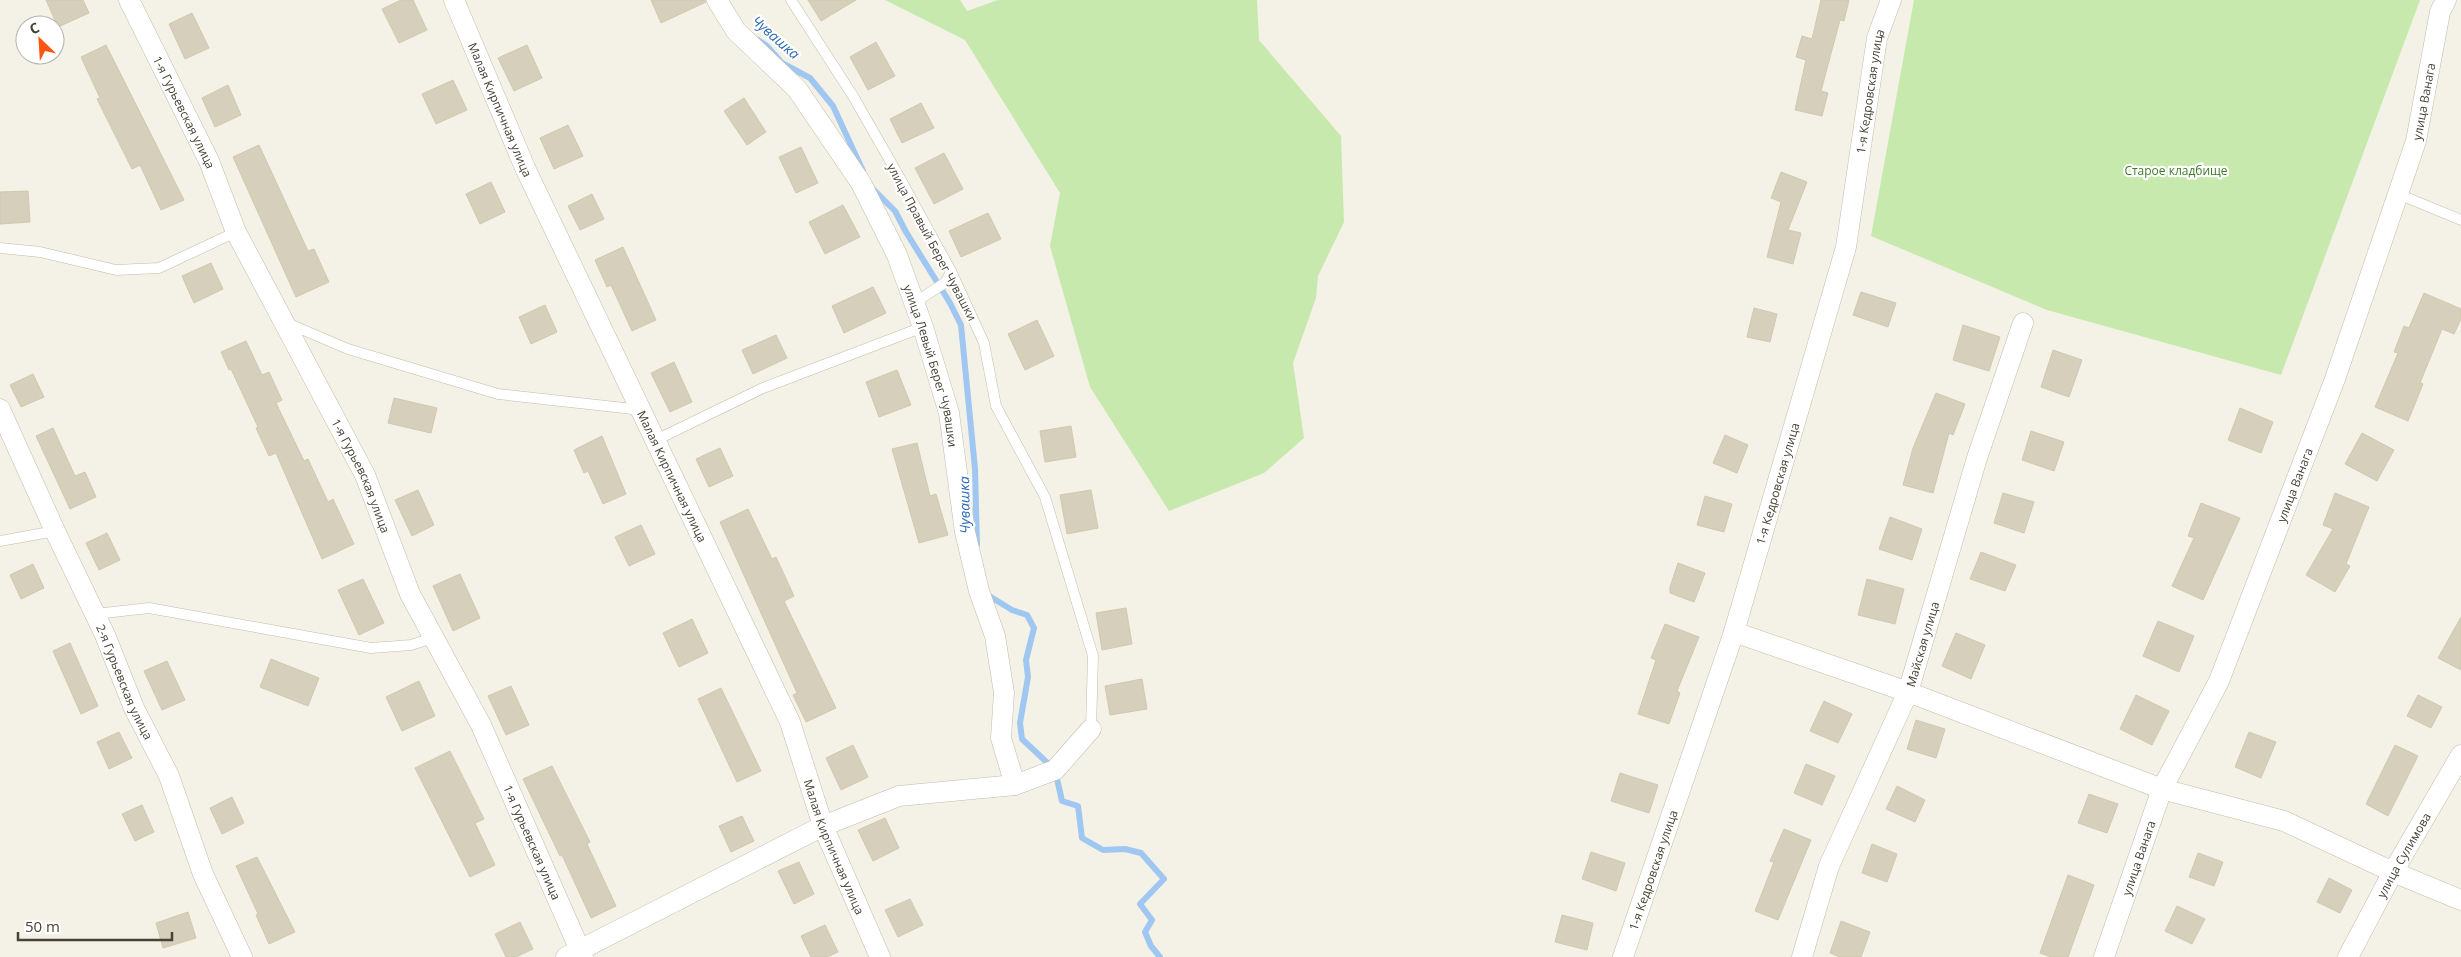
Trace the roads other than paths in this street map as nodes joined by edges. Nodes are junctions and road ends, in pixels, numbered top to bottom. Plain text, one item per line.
1 (129, 0) edge
2 (454, 0) edge
3 (717, 0) edge
4 (791, 0) edge
5 (1891, 0) edge
6 (2446, 0) edge
7 (2398, 194) junction
8 (2461, 220) edge
9 (236, 232) junction
10 (0, 248) edge
11 (951, 271) junction
12 (914, 303) junction
13 (284, 321) junction
14 (2023, 323) dead end
15 (923, 327) junction
16 (0, 409) edge
17 (642, 410) junction
18 (656, 440) junction
19 (55, 531) junction
20 (0, 542) edge
21 (96, 614) junction
22 (1734, 632) junction
23 (433, 638) junction
24 (1908, 692) junction
25 (1091, 729) joint
26 (2461, 755) edge
27 (1015, 785) junction
28 (2162, 789) junction
29 (823, 826) junction
30 (2393, 872) junction
31 (2461, 900) edge
32 (576, 954) edge
33 (242, 957) edge
34 (880, 957) edge
35 (1623, 957) edge
36 (1802, 957) edge
37 (2104, 957) edge
38 (2348, 957) edge

1 - 9 street, 1-я Гурьевская улица
2 - 17 street, Малая Кирпичная улица
3 - 12 street, улица Левый Берег Чувашки
4 - 11 lane, улица Правый Берег Чувашки
5 - 22 street, 1-я Кедровская улица
6 - 7 street, улица Ванага
7 - 8 lane
7 - 28 street, улица Ванага
9 - 10 lane
9 - 13 street, 1-я Гурьевская улица
11 - 12 lane
11 - 25 lane, улица Правый Берег Чувашки
12 - 15 street, улица Левый Берег Чувашки
13 - 17 lane
13 - 23 street, 1-я Гурьевская улица
14 - 24 street, Майская улица
15 - 18 lane
15 - 27 street, улица Левый Берег Чувашки
16 - 19 street, 2-я Гурьевская улица
17 - 18 street, Малая Кирпичная улица
18 - 29 street, Малая Кирпичная улица
19 - 20 lane
19 - 21 street, 2-я Гурьевская улица
21 - 23 lane
21 - 33 street, 2-я Гурьевская улица
22 - 24 street
22 - 35 street, 1-я Кедровская улица
23 - 32 street, 1-я Гурьевская улица
24 - 28 street
24 - 36 street, Майская улица
25 - 27 street
26 - 30 street, улица Сулимова
27 - 29 street
28 - 30 street
28 - 37 street, улица Ванага
29 - 32 street
29 - 34 street, Малая Кирпичная улица
30 - 31 street
30 - 38 street, улица Сулимова

